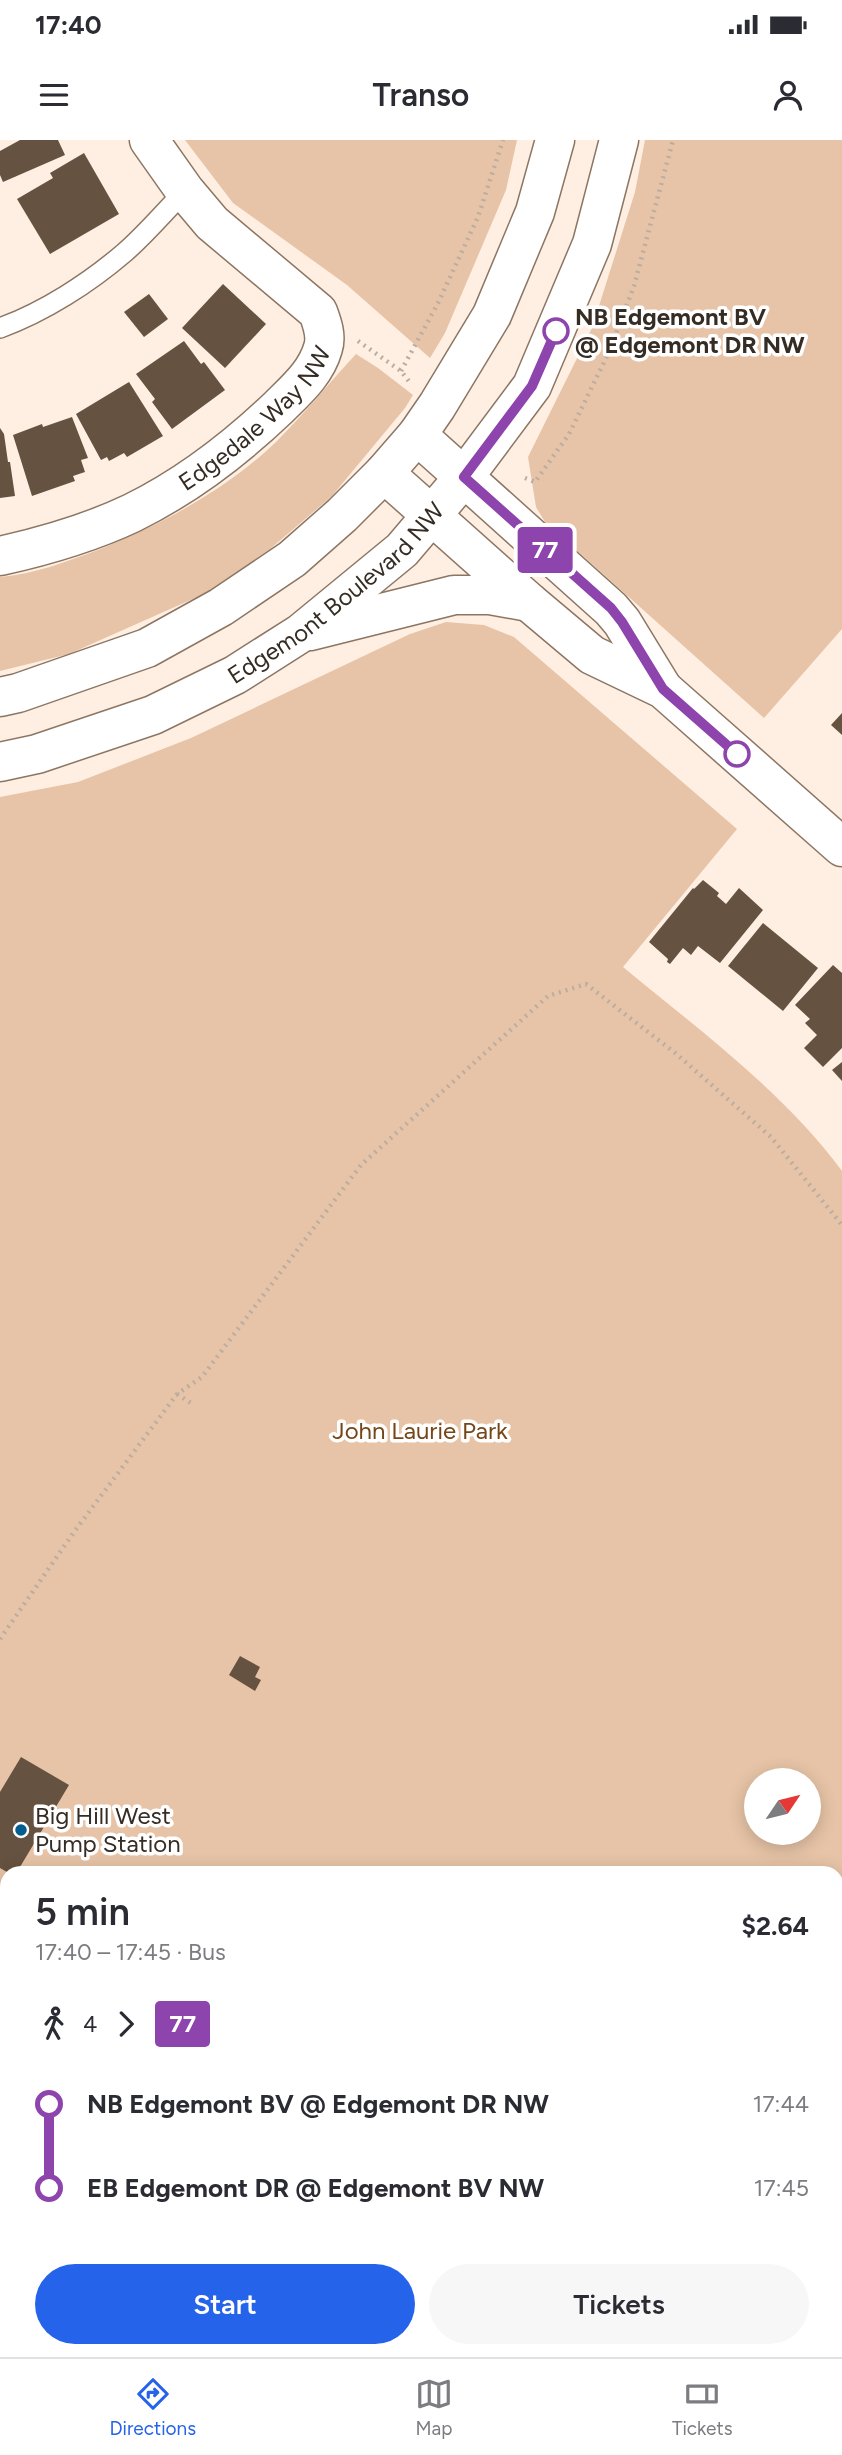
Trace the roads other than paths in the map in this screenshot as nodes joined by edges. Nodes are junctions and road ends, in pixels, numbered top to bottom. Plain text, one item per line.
1 (149, 140) edge
2 (555, 140) edge
3 (619, 140) edge
4 (185, 191) junction
5 (0, 328) edge
6 (416, 435) junction
7 (384, 473) junction
8 (464, 477) junction
9 (433, 516) junction
10 (0, 556) edge
11 (528, 602) junction
12 (301, 633) junction
13 (663, 689) junction
14 (0, 697) edge
15 (0, 762) edge
16 (842, 847) edge

1 - 4 main road, Edgedale Way NW
2 - 6 main road, Edgemont Boulevard NW
3 - 8 main road, Edgemont Boulevard NW
4 - 5 lane
4 - 10 main road, Edgedale Way NW
6 - 7 main road, Edgemont Boulevard NW
6 - 8 main road
7 - 9 main road
7 - 14 main road, Edgemont Boulevard NW
8 - 9 main road, Edgemont Boulevard NW
8 - 13 main road
9 - 11 main road
9 - 12 main road, Edgemont Boulevard NW
11 - 12 main road
11 - 13 main road
12 - 15 main road, Edgemont Boulevard NW
13 - 16 main road

